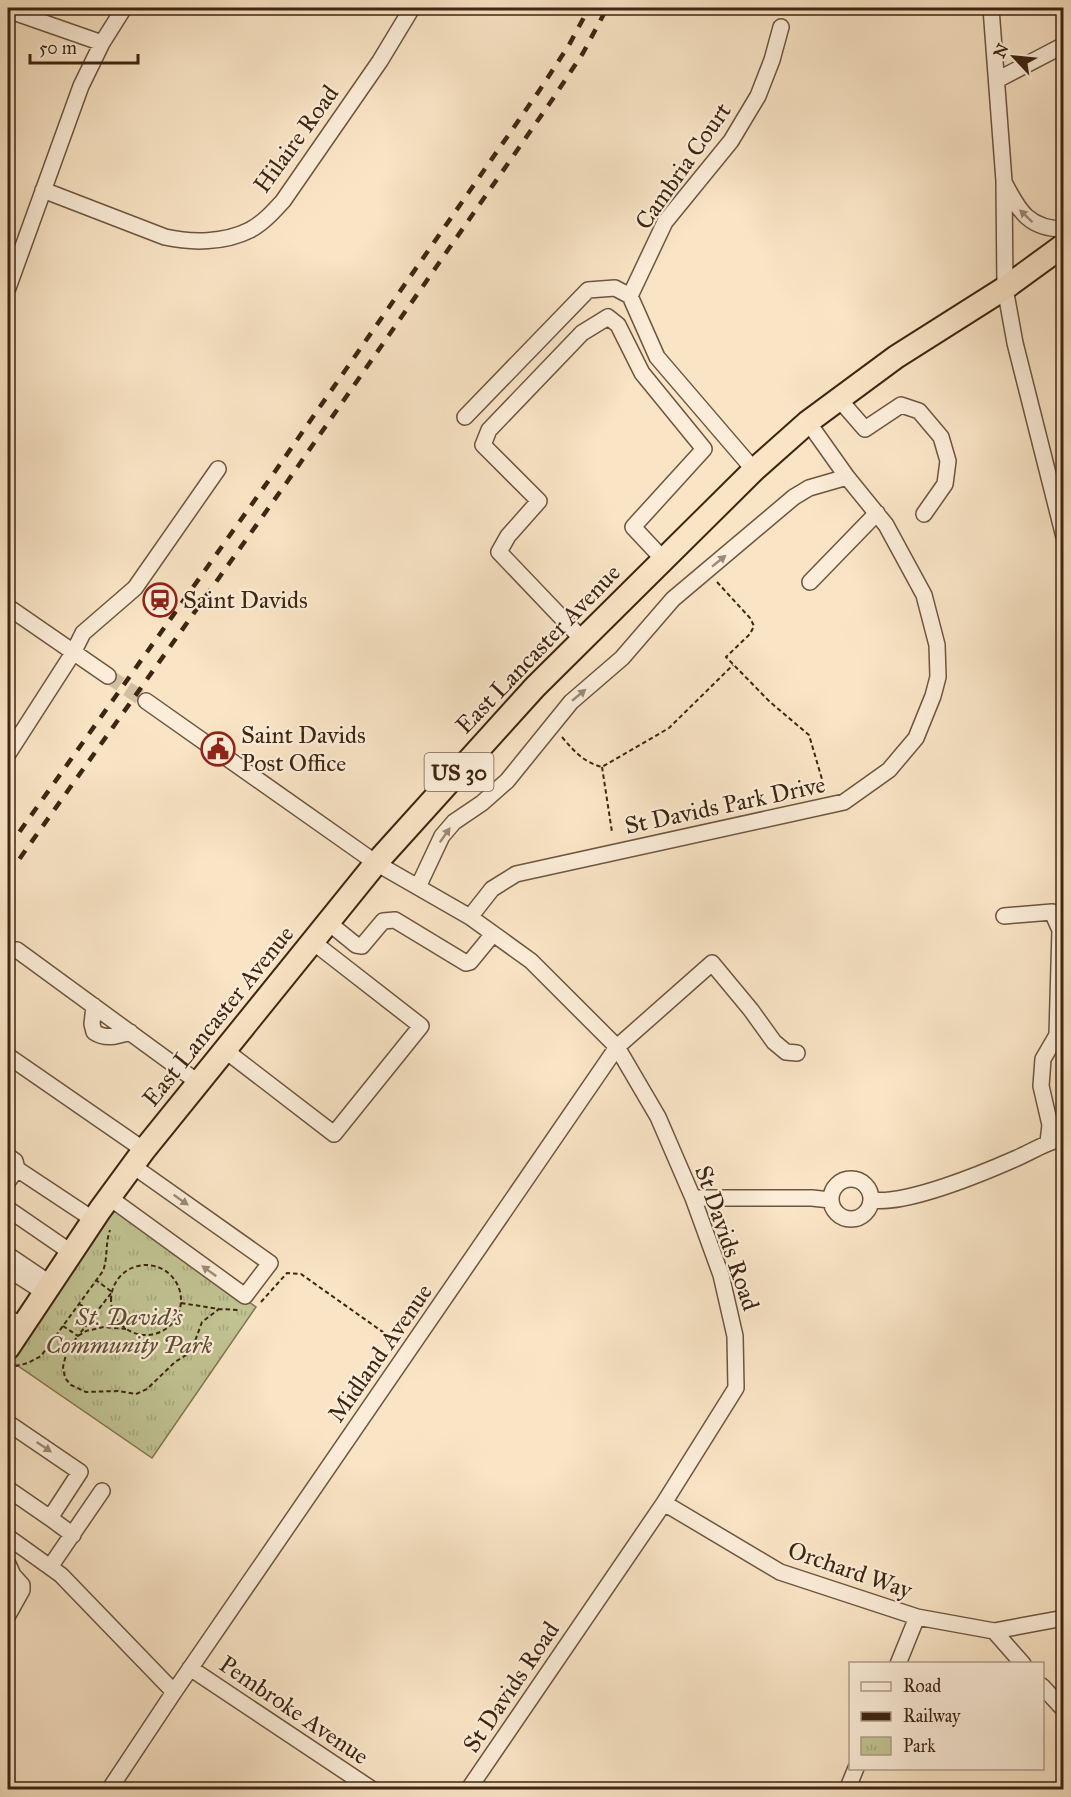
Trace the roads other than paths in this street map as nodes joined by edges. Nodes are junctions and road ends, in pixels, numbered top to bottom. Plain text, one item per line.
1 (9, 8) edge
2 (124, 8) edge
3 (412, 8) edge
4 (991, 8) edge
5 (781, 27) dead end
6 (102, 42) junction
7 (1064, 45) edge
8 (997, 80) junction
9 (1004, 181) junction
10 (43, 190) junction
11 (1064, 229) edge
12 (1064, 245) edge
13 (1064, 262) edge
14 (8, 288) edge
15 (1005, 288) junction
16 (630, 296) junction
17 (838, 398) junction
18 (465, 417) dead end
19 (808, 422) junction
20 (218, 469) dead end
21 (754, 470) junction
22 (847, 477) junction
23 (1060, 506) edge
24 (877, 513) junction
25 (924, 514) dead end
26 (1064, 537) edge
27 (663, 559) junction
28 (810, 582) dead end
29 (8, 607) edge
30 (582, 639) junction
31 (73, 653) junction
32 (108, 676) tunnel mouth
33 (146, 701) tunnel mouth
34 (8, 754) edge
35 (376, 863) junction
36 (418, 887) junction
37 (1004, 916) dead end
38 (470, 917) junction
39 (329, 923) junction
40 (493, 934) junction
41 (314, 942) junction
42 (8, 951) edge
43 (617, 1047) junction
44 (226, 1051) junction
45 (797, 1053) dead end
46 (8, 1056) edge
47 (199, 1083) junction
48 (1056, 1140) edge
49 (8, 1156) edge
50 (138, 1158) junction
51 (12, 1175) edge
52 (693, 1198) junction
53 (830, 1200) junction
54 (871, 1200) junction
55 (115, 1202) junction
56 (8, 1209) edge
57 (94, 1221) junction
58 (72, 1253) junction
59 (8, 1254) edge
60 (8, 1269) edge
61 (48, 1288) junction
62 (15, 1322) edge
63 (8, 1348) edge
64 (8, 1423) edge
65 (8, 1489) edge
66 (102, 1491) dead end
67 (664, 1503) junction
68 (50, 1518) junction
69 (73, 1534) junction
70 (13, 1541) edge
71 (8, 1564) edge
72 (50, 1567) junction
73 (8, 1615) edge
74 (917, 1617) junction
75 (1064, 1618) edge
76 (994, 1631) junction
77 (899, 1662) edge
78 (1021, 1662) edge
79 (190, 1668) junction
80 (1044, 1688) edge
81 (174, 1692) junction
82 (1064, 1710) edge
83 (855, 1770) edge
84 (109, 1790) edge
85 (373, 1790) edge
86 (468, 1790) edge
87 (847, 1790) edge

1 - 6 street
2 - 6 street
3 - 10 street, Hilaire Road
4 - 8 street
5 - 16 street, Cambria Court
6 - 10 street
7 - 8 street
8 - 9 street
11 -> 9 street
9 - 15 street
10 - 14 street
12 - 15 highway, East Lancaster Avenue / US 30
13 - 15 highway, East Lancaster Avenue / US 30
15 - 17 highway, East Lancaster Avenue / US 30
15 - 23 street
16 - 18 street
16 - 21 street
17 - 19 highway, East Lancaster Avenue / US 30
17 - 25 street
19 - 21 highway, East Lancaster Avenue / US 30
19 - 22 street, St Davids Park Drive
20 - 31 street
21 - 27 highway, East Lancaster Avenue / US 30
22 - 24 street, St Davids Park Drive
36 -> 22 street
23 - 26 street
24 - 28 street
24 - 38 street, St Davids Park Drive
27 - 30 highway, East Lancaster Avenue / US 30
27 - 30 street
29 - 31 street
30 - 35 highway, East Lancaster Avenue / US 30
31 - 32 street
31 - 34 street
33 - 35 street, St Davids Road
35 - 36 street, St Davids Road
35 - 39 highway, East Lancaster Avenue / US 30
36 - 38 street, St Davids Road
37 - 48 street
38 - 40 street, St Davids Road
39 - 40 street
39 - 41 highway, East Lancaster Avenue / US 30
40 - 43 street, St Davids Road
41 - 44 highway, East Lancaster Avenue / US 30
41 - 44 street
42 - 47 street
43 - 45 street, Midland Avenue
43 - 52 street, St Davids Road
43 - 79 street, Midland Avenue
44 - 47 highway, East Lancaster Avenue / US 30
46 - 50 street
47 - 50 highway, East Lancaster Avenue / US 30
48 - 54 street
49 - 51 street
50 - 55 highway, East Lancaster Avenue / US 30
50 -> 55 street
51 - 57 street
52 - 53 street
52 - 67 street, St Davids Road
53 - 54 street
53 - 54 street
55 - 57 highway, East Lancaster Avenue / US 30
56 - 58 street
57 - 58 highway, East Lancaster Avenue / US 30
58 - 61 highway, East Lancaster Avenue / US 30
59 - 61 street
60 - 61 street
61 - 62 highway, East Lancaster Avenue / US 30
62 - 63 highway, East Lancaster Avenue / US 30
64 -> 68 street
65 - 68 street
66 - 69 street
67 - 74 street, Orchard Way
67 - 86 street, St Davids Road
68 - 69 street
69 - 72 street
70 - 71 street
70 - 72 street
71 - 73 street
72 - 81 street
74 - 76 street, Orchard Way
74 - 77 street
75 - 76 street
76 - 78 street
79 - 81 street, Midland Avenue
79 - 85 street, Pembroke Avenue
80 - 82 street
81 - 84 street, Midland Avenue
83 - 87 street

